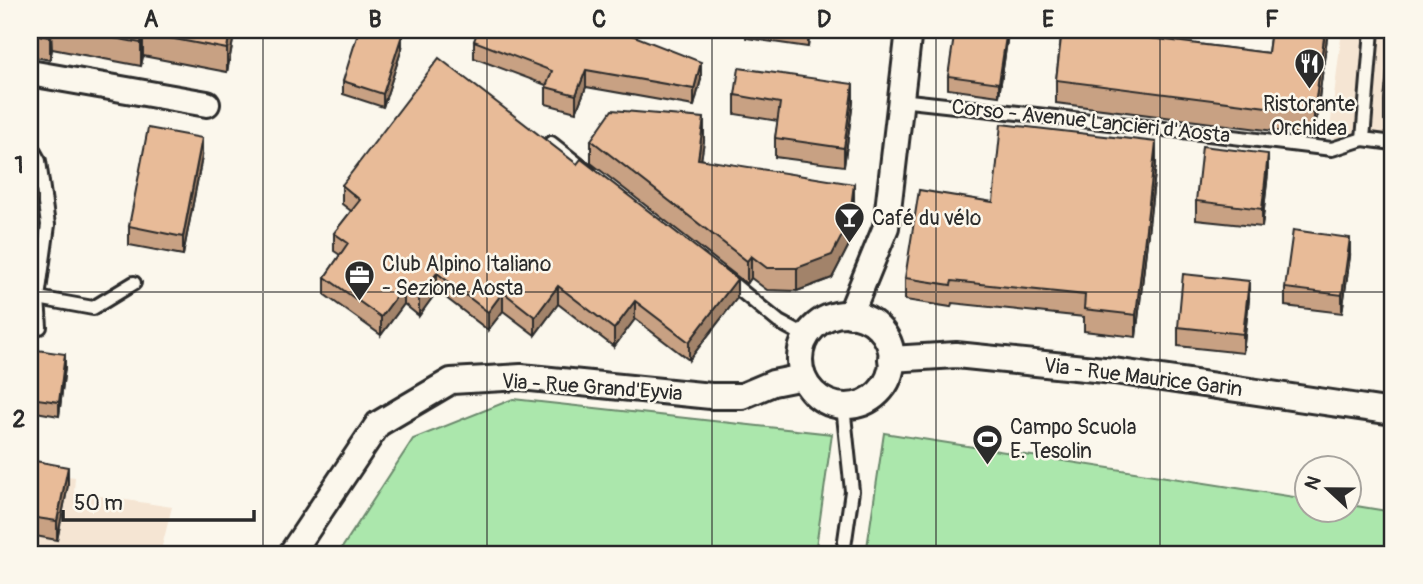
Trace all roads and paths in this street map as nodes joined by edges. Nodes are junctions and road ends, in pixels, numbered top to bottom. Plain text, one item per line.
1 (909, 30) edge
2 (1372, 30) edge
3 (30, 74) edge
4 (901, 100) junction
5 (206, 104) dead end
6 (1363, 139) junction
7 (551, 143) edge
8 (1393, 143) edge
9 (30, 145) edge
10 (594, 177) edge
11 (708, 264) edge
12 (134, 283) dead end
13 (38, 298) junction
14 (850, 314) junction
15 (30, 328) edge
16 (807, 337) junction
17 (891, 359) junction
18 (803, 377) junction
19 (843, 406) junction
20 (1393, 412) edge
21 (292, 554) edge
22 (843, 554) edge

1 - 4 street
2 - 6 lane
3 - 5 street
4 - 6 lane, Corso - Avenue Lancieri d'Aosta
4 - 14 street
6 - 8 lane, Corso - Avenue Lancieri d'Aosta
7 - 10 lane
9 - 13 lane
11 - 16 lane
12 - 13 lane
13 - 15 lane
14 - 16 street
14 - 17 street
16 - 18 street
17 - 19 street
17 - 20 street, Via - Rue Maurice Garin
18 - 19 street
18 - 21 street, Via - Rue Grand'Eyvia
19 - 22 lane

